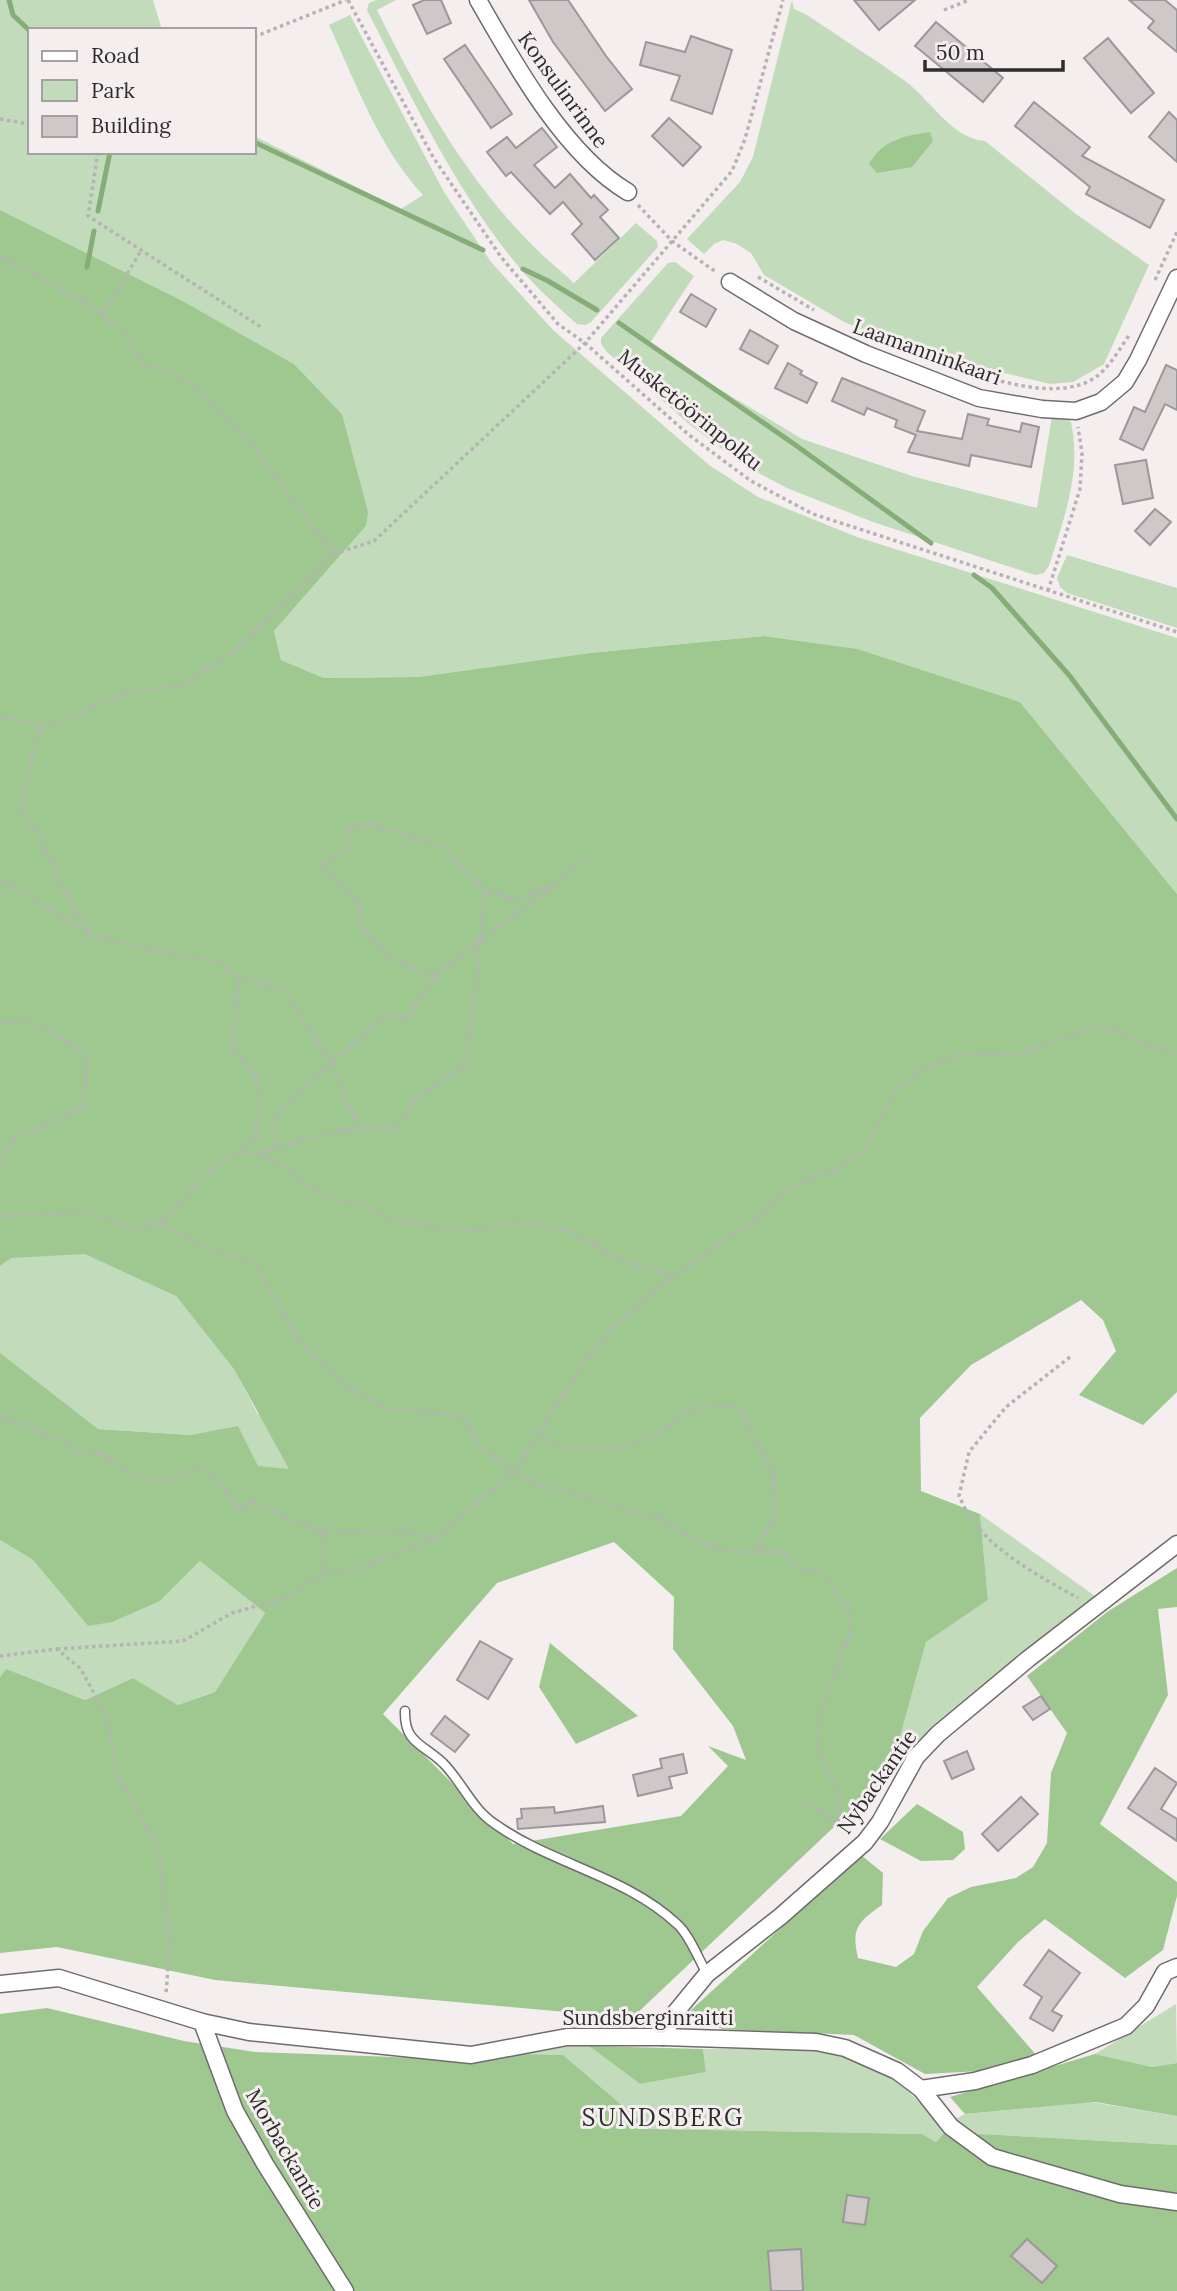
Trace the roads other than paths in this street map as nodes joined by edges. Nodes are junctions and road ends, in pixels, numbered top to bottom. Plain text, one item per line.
1 (478, 0) edge
2 (628, 192) road end
3 (1177, 278) edge
4 (730, 282) road end
5 (1177, 1545) edge
6 (405, 1711) dead end
7 (1177, 1968) edge
8 (707, 1974) junction
9 (0, 1984) edge
10 (202, 2022) junction
11 (663, 2037) junction
12 (921, 2089) junction
13 (1177, 2202) edge
14 (345, 2291) edge

1 - 2 street, Konsulinrinne
3 - 4 street, Laamanninkaari
5 - 8 street, Nybackantie
6 - 8 lane
7 - 12 street
8 - 11 street, Nybackantie
9 - 10 street, Sundsberginraitti
10 - 11 street, Sundsberginraitti
10 - 14 street, Morbackantie
11 - 12 street, Sundsberginraitti
12 - 13 street, Sundsberginraitti

